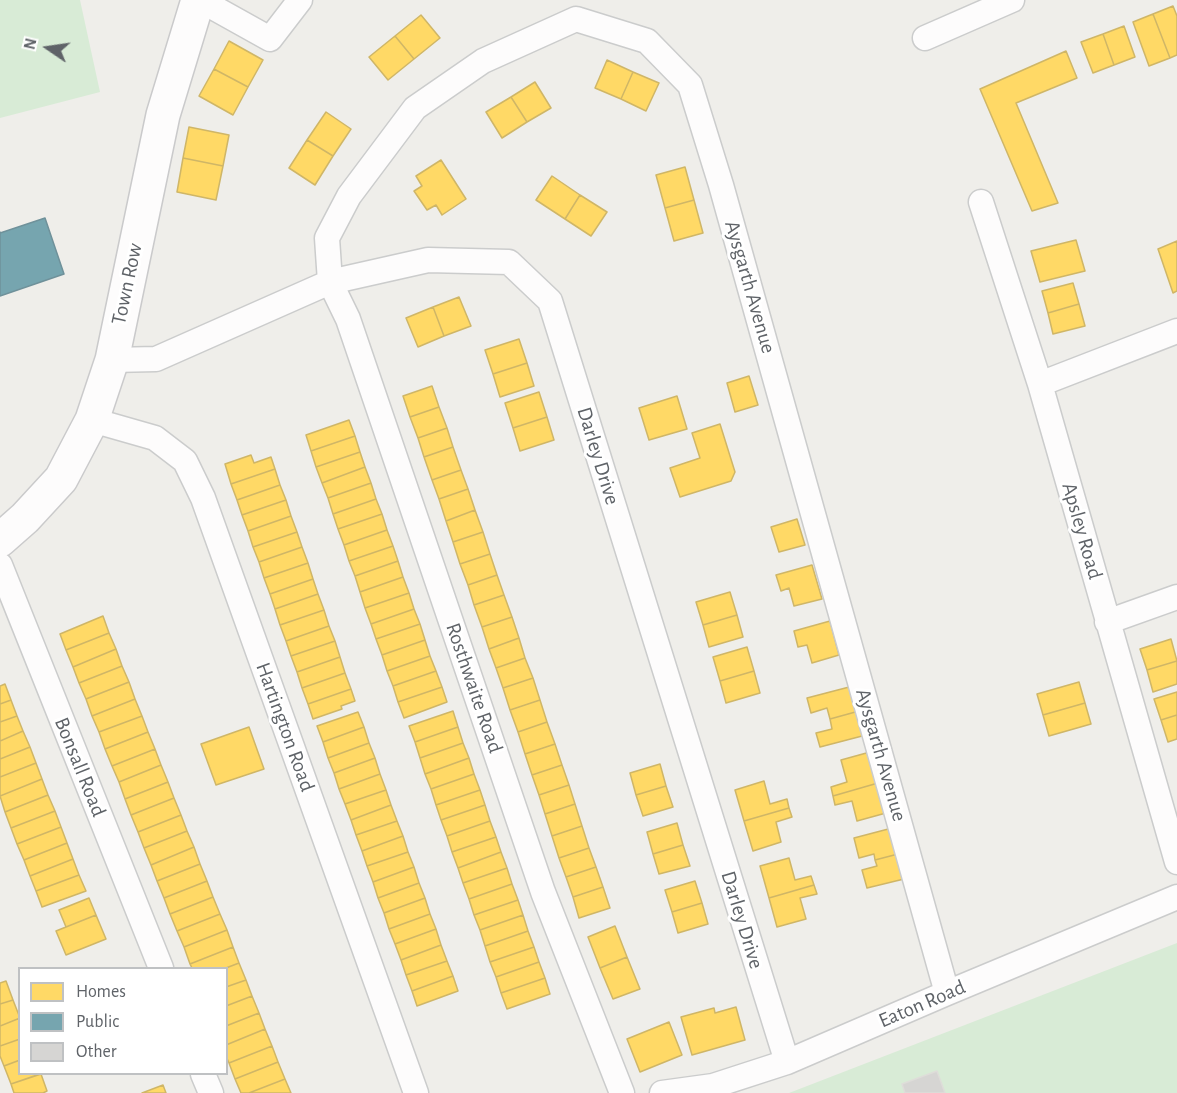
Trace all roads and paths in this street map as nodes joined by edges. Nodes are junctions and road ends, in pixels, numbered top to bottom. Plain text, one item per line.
1 (199, 0) edge
2 (300, 0) edge
3 (1012, 0) edge
4 (925, 38) dead end
5 (981, 202) dead end
6 (330, 282) junction
7 (1177, 330) edge
8 (112, 360) junction
9 (1040, 384) junction
10 (92, 420) junction
11 (0, 540) edge
12 (0, 565) edge
13 (1177, 597) edge
14 (1107, 622) junction
15 (1177, 862) edge
16 (1177, 897) edge
17 (160, 967) edge
18 (947, 993) junction
19 (787, 1062) junction
20 (203, 1075) edge
21 (714, 1090) edge
22 (211, 1093) edge
23 (416, 1093) edge
24 (622, 1093) edge
25 (662, 1093) edge

1 - 2 street
1 - 8 street, Town Row
3 - 4 street
5 - 9 street, Apsley Road
6 - 8 street, Darley Drive
6 - 18 street, Aysgarth Avenue
6 - 19 street, Darley Drive
6 - 24 street, Rosthwaite Road
7 - 9 street
8 - 10 street, Town Row
9 - 14 street, Apsley Road
10 - 11 street, Town Row
10 - 23 street, Hartington Road
12 - 17 street, Bonsall Road
13 - 14 street
14 - 15 street, Apsley Road
16 - 18 street, Eaton Road
18 - 19 street, Eaton Road
19 - 21 street, Eaton Road
20 - 22 street
21 - 25 street, Eaton Road

